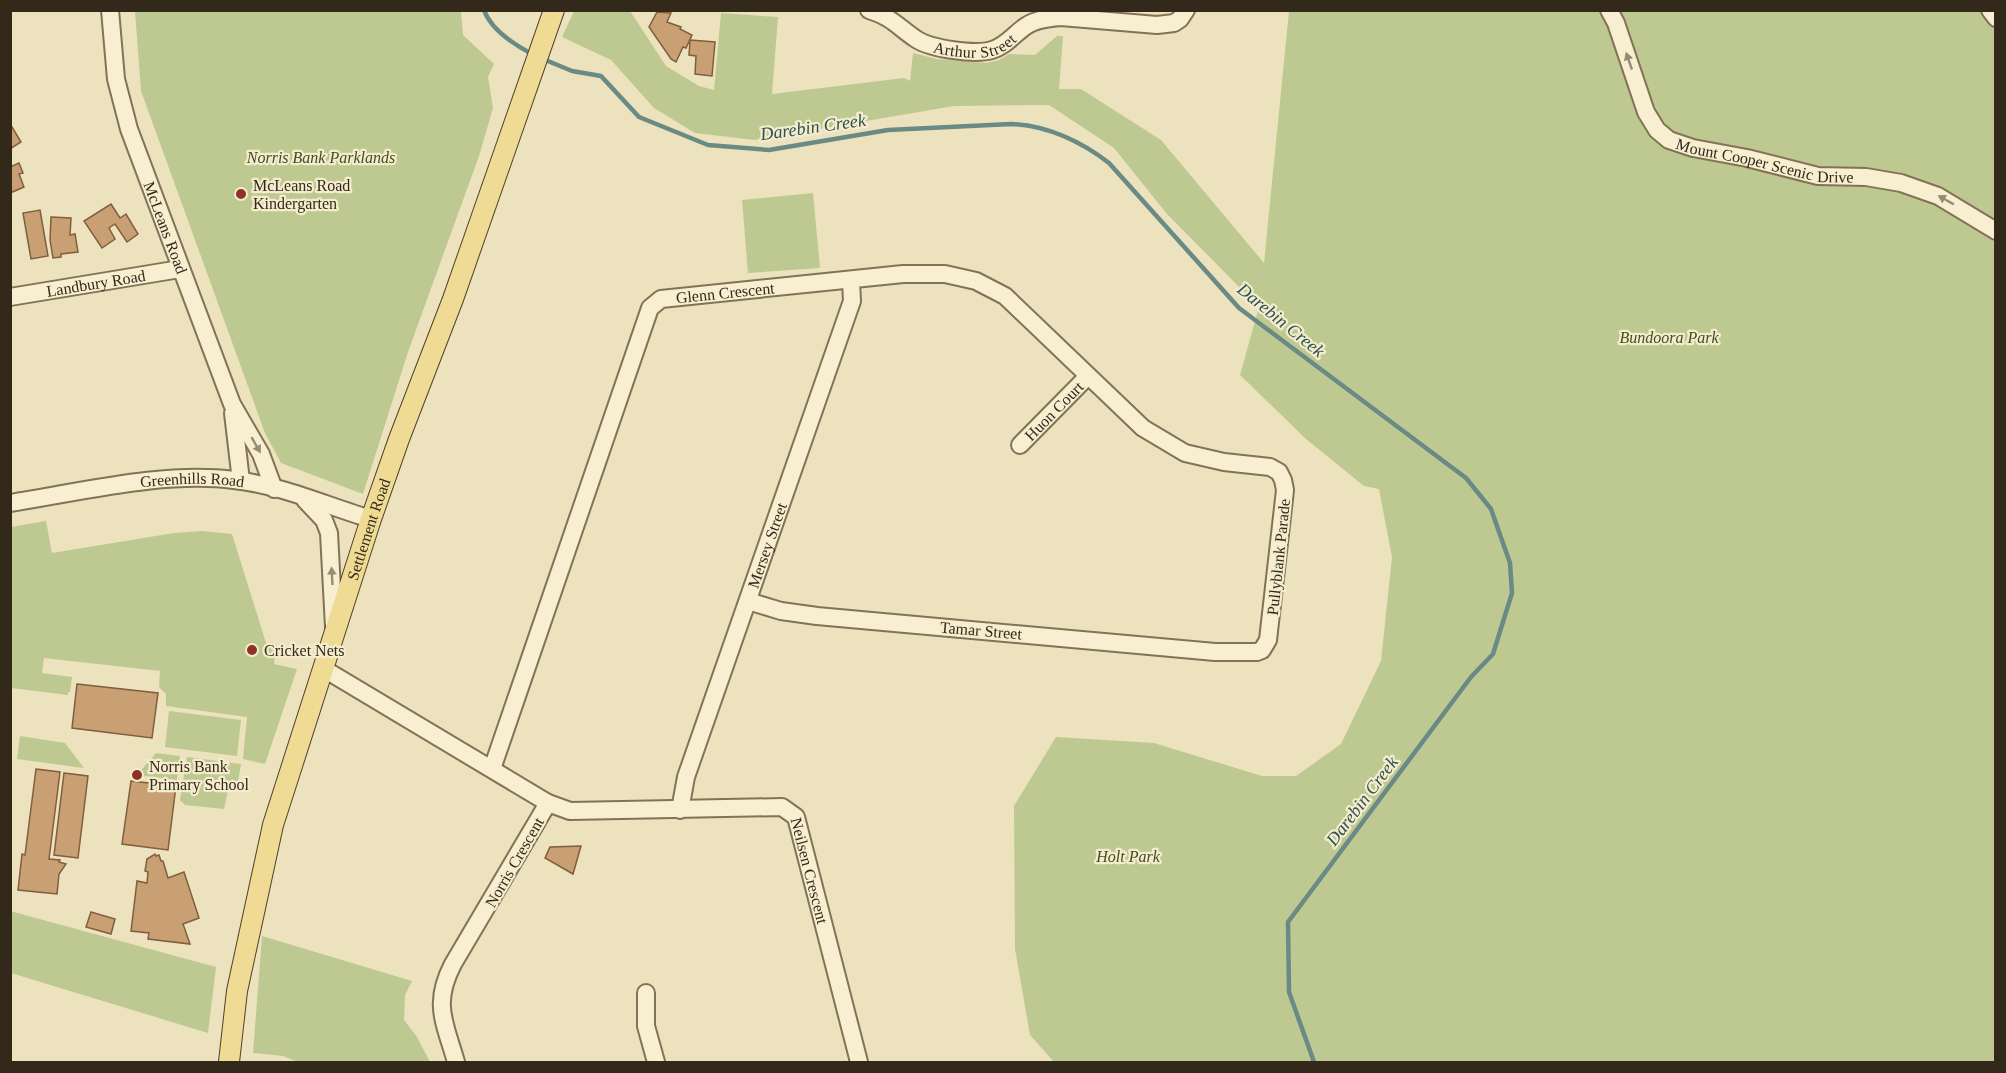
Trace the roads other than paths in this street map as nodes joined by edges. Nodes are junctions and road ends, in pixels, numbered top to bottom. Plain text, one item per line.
1 (110, 10) edge
2 (121, 10) edge
3 (870, 10) edge
4 (1186, 10) edge
5 (1610, 10) edge
6 (1990, 10) edge
7 (551, 17) edge
8 (1995, 18) edge
9 (114, 49) junction
10 (1995, 231) edge
11 (180, 269) junction
12 (851, 281) junction
13 (10, 297) edge
14 (1088, 376) junction
15 (232, 404) junction
16 (1020, 445) dead end
17 (1224, 462) joint
18 (241, 481) junction
19 (274, 489) junction
20 (303, 498) junction
21 (10, 503) edge
22 (371, 519) junction
23 (748, 601) junction
24 (335, 634) junction
25 (1215, 652) joint
26 (324, 669) junction
27 (492, 769) junction
28 (548, 803) junction
29 (680, 810) junction
30 (646, 993) dead end
31 (229, 1062) edge
32 (456, 1062) edge
33 (656, 1062) edge
34 (859, 1062) edge

1 - 9 street, McLeans Road
2 - 9 street, McLeans Road
3 - 4 street, Arthur Street
10 -> 5 street, Mount Cooper Scenic Drive
6 - 8 street
7 - 22 main road, Settlement Road
9 - 11 street, McLeans Road
11 - 13 street, Landbury Road
11 - 15 street, McLeans Road
12 - 14 street, Glenn Crescent
12 - 23 street, Mersey Street
12 - 27 street, Glenn Crescent
14 - 16 street, Huon Court
14 - 17 street, Glenn Crescent
15 - 18 street, McLeans Road
15 -> 19 street, McLeans Road
17 - 25 street, Pullyblank Parade
18 - 19 street, Greenhills Road
18 - 21 street, Greenhills Road
19 - 20 street, Greenhills Road
20 - 22 street, Greenhills Road
24 -> 20 street
22 - 24 main road, Settlement Road
23 - 25 street, Tamar Street
23 - 29 street, Mersey Street
24 - 26 main road, Settlement Road
26 - 27 street, Norris Crescent
26 - 31 main road, Settlement Road
27 - 28 street, Norris Crescent
28 - 29 street, Neilsen Crescent
28 - 32 street, Norris Crescent
29 - 34 street, Neilsen Crescent
30 - 33 street

